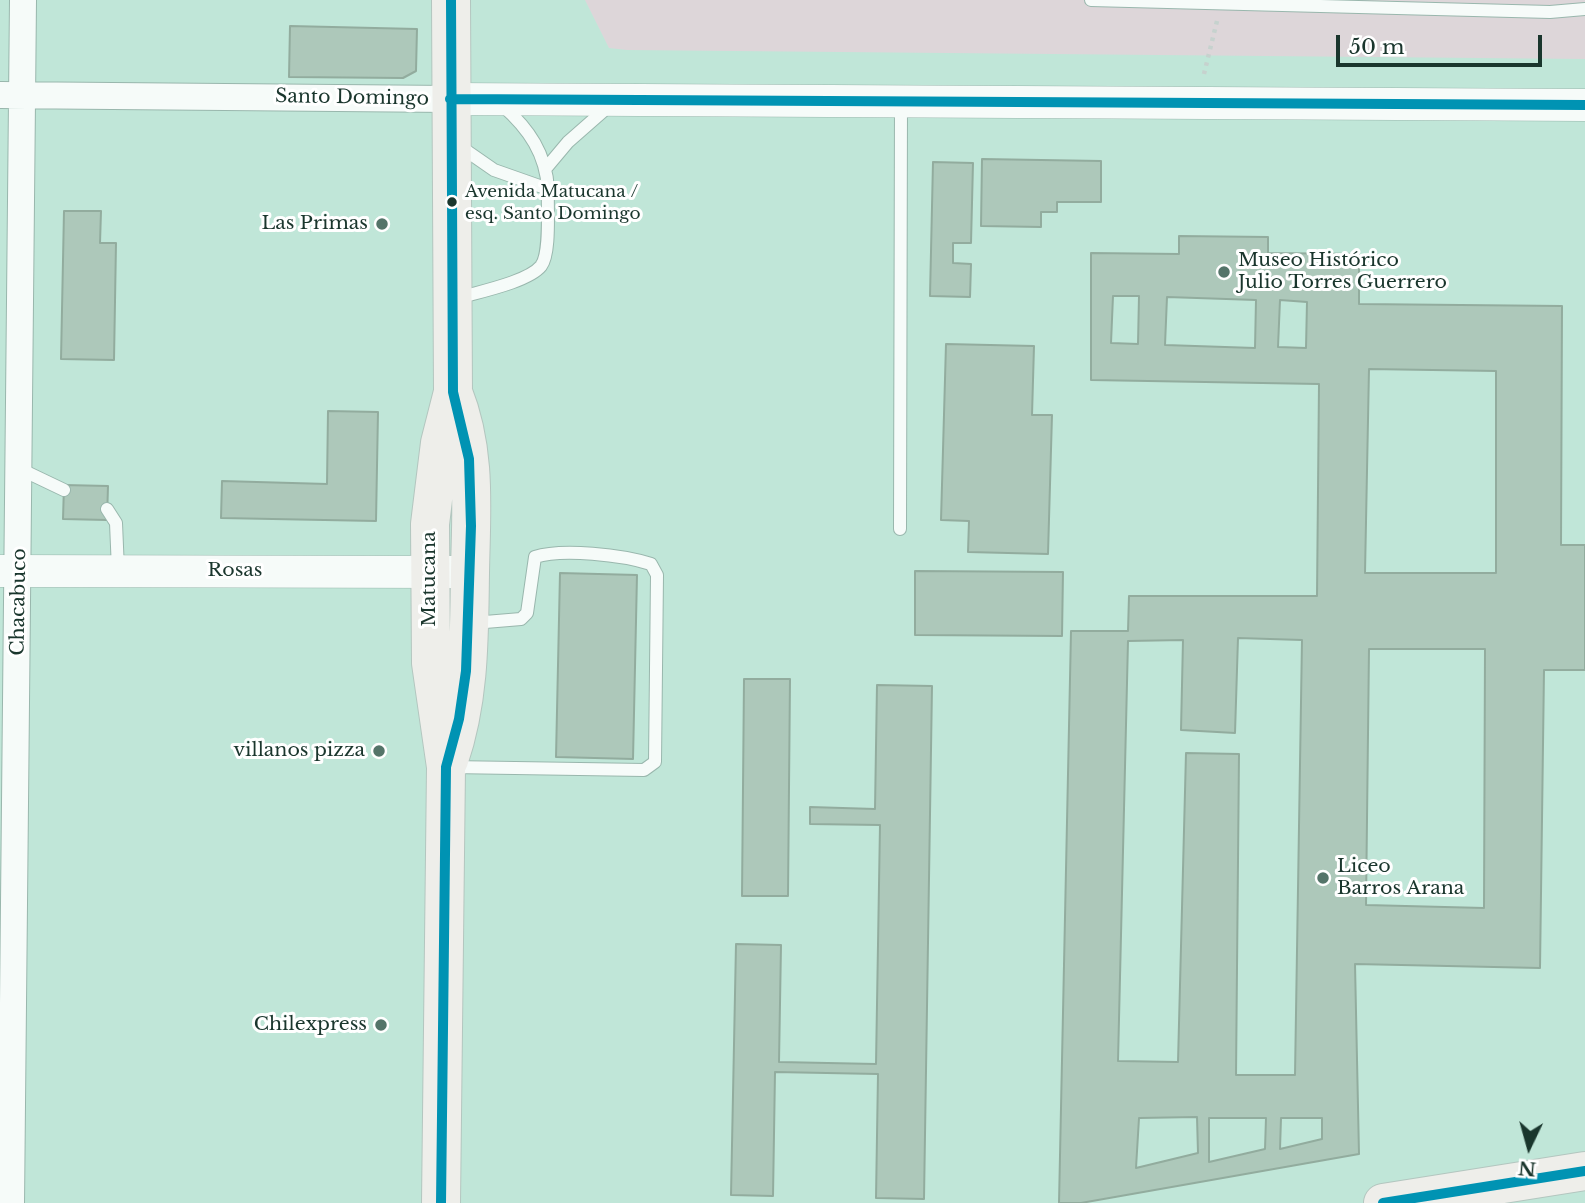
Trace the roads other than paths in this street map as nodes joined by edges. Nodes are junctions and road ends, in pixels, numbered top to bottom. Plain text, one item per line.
1 (23, 0) edge
2 (451, 0) edge
3 (1091, 0) edge
4 (1585, 9) edge
5 (11, 95) edge
6 (450, 99) junction
7 (495, 99) junction
8 (617, 99) junction
9 (901, 100) junction
10 (1585, 105) edge
11 (451, 141) junction
12 (547, 167) junction
13 (548, 189) junction
14 (451, 300) junction
15 (453, 392) junction
16 (20, 469) junction
17 (64, 490) dead end
18 (107, 509) dead end
19 (900, 529) dead end
20 (118, 570) junction
21 (9, 571) edge
22 (430, 572) junction
23 (470, 572) junction
24 (469, 623) junction
25 (446, 767) junction
26 (1585, 1171) edge
27 (11, 1203) edge
28 (441, 1203) edge
29 (1383, 1203) edge

1 - 5 street, Chacabuco
2 - 6 main road, Matucana
3 - 4 lane
5 - 6 street, Santo Domingo
5 - 16 street, Chacabuco
6 - 7 street, Santo Domingo
6 - 11 main road, Matucana
7 - 8 street, Santo Domingo
7 - 12 lane
8 - 9 street, Santo Domingo
8 - 12 lane
9 - 10 street, Santo Domingo
9 - 19 lane
11 - 13 lane
11 - 14 main road, Matucana
12 - 13 lane
13 - 14 lane
14 - 15 main road, Matucana
15 - 22 main road, Matucana
15 - 23 main road, Matucana
16 - 17 lane
16 - 21 street, Chacabuco
18 - 20 lane
20 - 21 street, Rosas
20 - 22 street, Rosas
21 - 27 street, Chacabuco
22 - 23 street, Rosas
22 - 25 main road, Matucana
23 - 24 main road, Matucana
24 - 25 main road, Matucana
24 - 25 lane
25 - 28 main road, Matucana
26 - 29 main road

